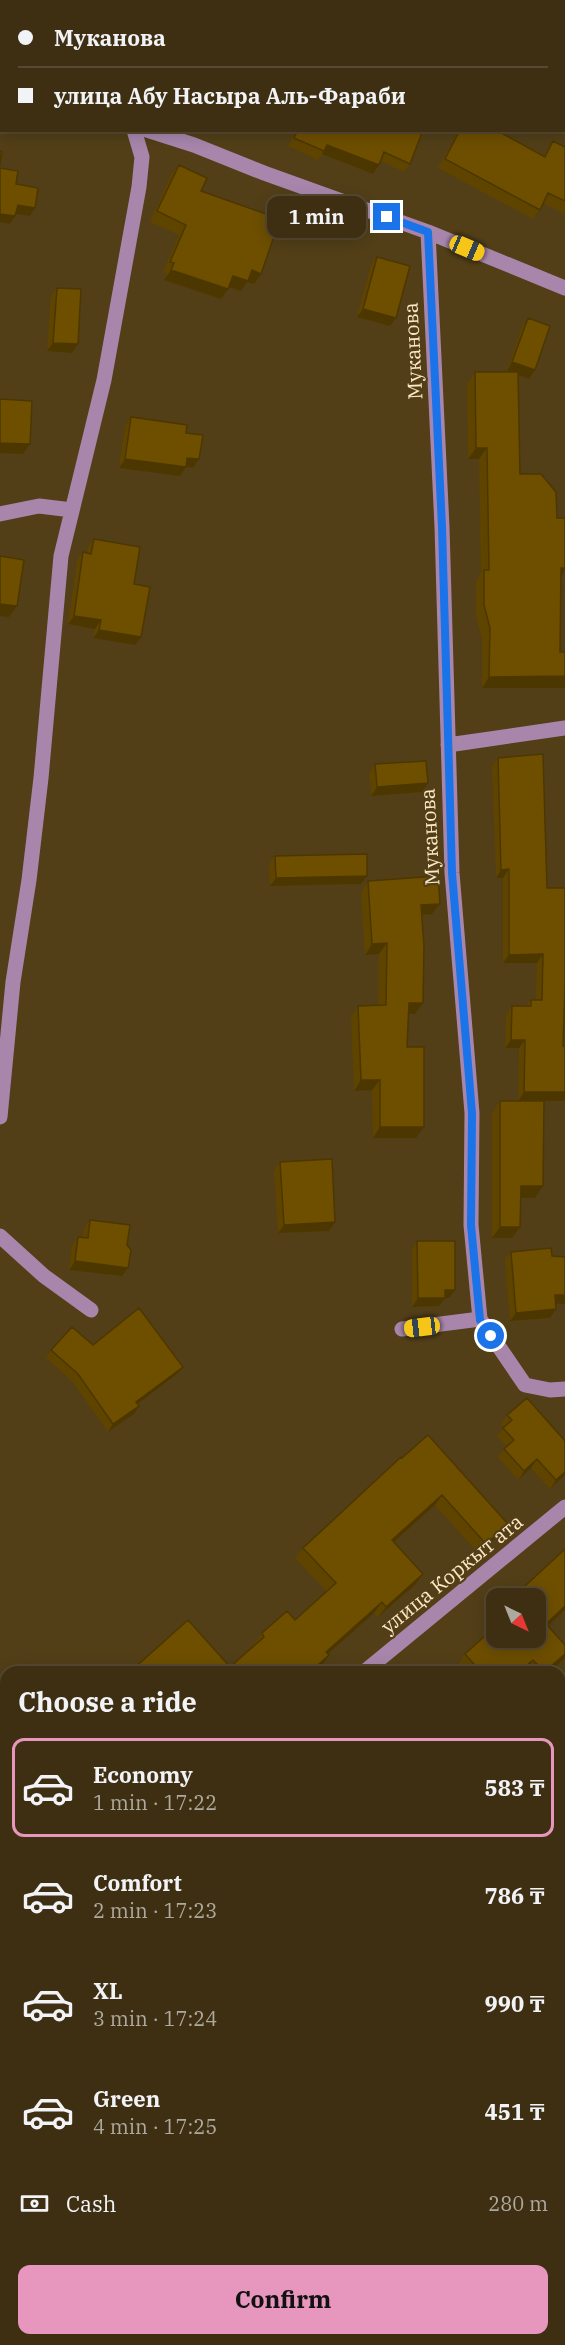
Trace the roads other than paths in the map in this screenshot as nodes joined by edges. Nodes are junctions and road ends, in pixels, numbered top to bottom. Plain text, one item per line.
1 (135, 132) edge
2 (153, 132) edge
3 (428, 232) junction
4 (565, 288) edge
5 (72, 510) junction
6 (0, 514) edge
7 (565, 728) edge
8 (448, 745) junction
9 (6, 1003) edge
10 (0, 1117) edge
11 (0, 1236) edge
12 (91, 1311) dead end
13 (480, 1320) junction
14 (402, 1329) dead end
15 (565, 1389) edge
16 (565, 1507) edge
17 (371, 1666) edge

1 - 5 street
2 - 3 street
3 - 4 street
3 - 8 street, Муканова
5 - 6 street
5 - 9 street
7 - 8 street
8 - 13 street, Муканова
9 - 10 street
11 - 12 street
13 - 14 street
13 - 15 street, Муканова
16 - 17 street, улица Коркыт ата

